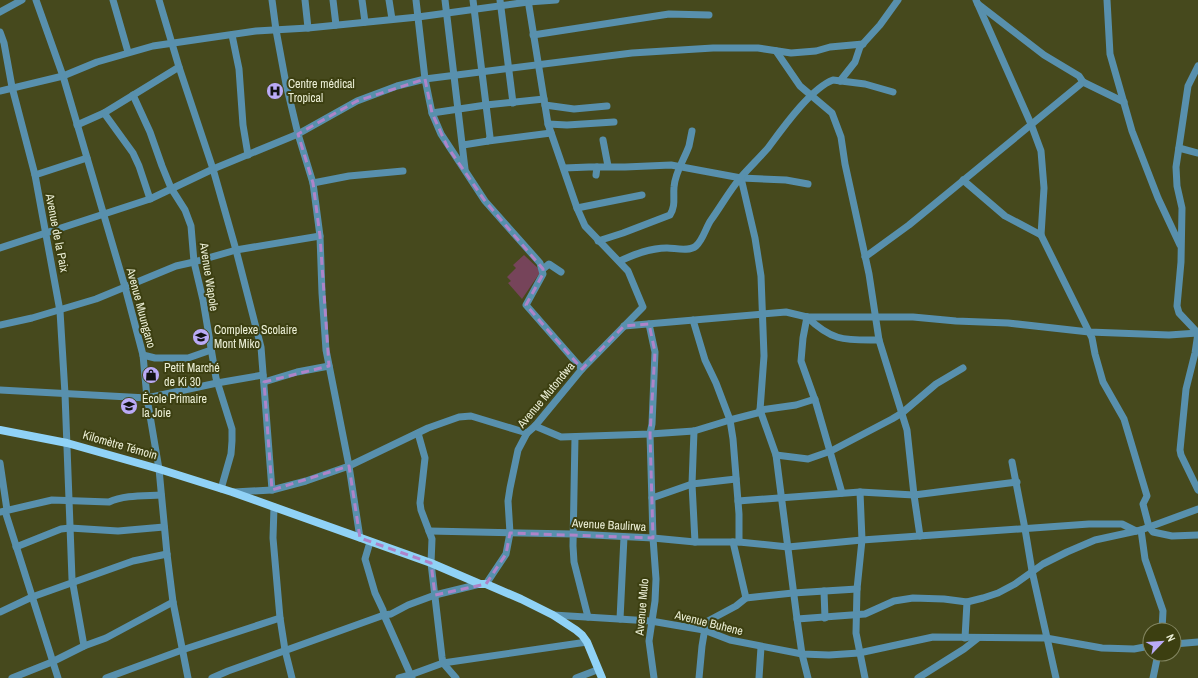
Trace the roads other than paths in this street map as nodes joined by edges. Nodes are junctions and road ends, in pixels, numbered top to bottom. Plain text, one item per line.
1 (22, 0) edge
2 (36, 0) edge
3 (113, 0) edge
4 (159, 0) edge
5 (272, 0) edge
6 (305, 0) edge
7 (333, 0) edge
8 (362, 0) edge
9 (389, 0) edge
10 (416, 0) edge
11 (445, 0) edge
12 (473, 0) edge
13 (556, 0) edge
14 (898, 0) edge
15 (1106, 0) edge
16 (528, 1) edge
17 (977, 2) edge
18 (500, 3) edge
19 (474, 9) junction
20 (0, 12) edge
21 (447, 13) junction
22 (709, 15) dead end
23 (418, 17) junction
24 (392, 19) junction
25 (365, 22) junction
26 (336, 25) junction
27 (308, 28) junction
28 (276, 30) junction
29 (0, 32) edge
30 (232, 35) junction
31 (533, 35) junction
32 (173, 44) junction
33 (863, 44) junction
34 (776, 51) junction
35 (128, 52) junction
36 (538, 65) junction
37 (1198, 66) edge
38 (179, 67) junction
39 (508, 69) junction
40 (482, 72) junction
41 (454, 75) junction
42 (63, 76) junction
43 (425, 79) junction
44 (840, 81) junction
45 (1084, 82) junction
46 (12, 87) junction
47 (0, 91) edge
48 (894, 92) dead end
49 (133, 95) junction
50 (811, 95) junction
51 (545, 102) junction
52 (1124, 102) junction
53 (513, 103) junction
54 (486, 105) junction
55 (607, 106) dead end
56 (458, 110) junction
57 (104, 113) junction
58 (432, 113) junction
59 (614, 122) dead end
60 (548, 124) junction
61 (1031, 124) junction
62 (77, 125) junction
63 (692, 130) dead end
64 (551, 133) junction
65 (298, 134) junction
66 (603, 140) dead end
67 (488, 141) junction
68 (463, 145) junction
69 (1179, 148) junction
70 (1198, 153) edge
71 (248, 155) junction
72 (87, 158) junction
73 (608, 166) junction
74 (680, 166) junction
75 (597, 167) junction
76 (564, 168) junction
77 (213, 169) junction
78 (402, 171) dead end
79 (465, 171) junction
80 (35, 175) junction
81 (596, 175) dead end
82 (741, 178) junction
83 (963, 180) junction
84 (313, 183) junction
85 (808, 184) dead end
86 (171, 188) junction
87 (642, 195) dead end
88 (150, 199) junction
89 (577, 208) junction
90 (104, 214) junction
91 (46, 233) junction
92 (1041, 235) junction
93 (320, 236) junction
94 (598, 240) junction
95 (1182, 247) junction
96 (0, 248) edge
97 (236, 250) junction
98 (865, 257) junction
99 (620, 261) junction
100 (194, 262) junction
101 (543, 269) junction
102 (561, 272) dead end
103 (125, 287) junction
104 (60, 311) junction
105 (762, 314) junction
106 (875, 316) junction
107 (807, 317) junction
108 (693, 320) junction
109 (648, 324) junction
110 (0, 325) edge
111 (624, 326) junction
112 (1089, 332) junction
113 (1198, 333) edge
114 (878, 340) junction
115 (211, 350) junction
116 (142, 355) junction
117 (329, 366) junction
118 (963, 368) dead end
119 (582, 369) junction
120 (264, 379) junction
121 (218, 383) junction
122 (0, 390) edge
123 (65, 394) junction
124 (147, 398) junction
125 (815, 399) junction
126 (760, 411) junction
127 (902, 413) junction
128 (730, 420) junction
129 (535, 426) junction
130 (0, 430) edge
131 (694, 431) junction
132 (527, 433) junction
133 (418, 434) junction
134 (650, 434) junction
135 (575, 437) junction
136 (67, 443) junction
137 (831, 451) junction
138 (776, 455) junction
139 (1012, 462) dead end
140 (0, 463) edge
141 (349, 466) junction
142 (159, 468) junction
143 (736, 479) junction
144 (1017, 482) junction
145 (692, 484) junction
146 (221, 490) junction
147 (272, 490) junction
148 (1198, 490) edge
149 (232, 492) junction
150 (860, 492) junction
151 (842, 493) junction
152 (161, 495) junction
153 (914, 495) junction
154 (652, 498) junction
155 (781, 498) junction
156 (69, 500) junction
157 (738, 501) junction
158 (274, 508) junction
159 (1198, 509) edge
160 (4, 511) edge
161 (164, 527) junction
162 (1149, 527) junction
163 (70, 528) junction
164 (1025, 529) junction
165 (429, 531) junction
166 (1138, 531) junction
167 (510, 533) junction
168 (573, 534) junction
169 (1198, 534) edge
170 (920, 536) junction
171 (624, 537) junction
172 (360, 538) junction
173 (653, 538) junction
174 (862, 540) junction
175 (370, 542) junction
176 (695, 542) junction
177 (736, 542) junction
178 (16, 547) junction
179 (788, 548) junction
180 (166, 554) junction
181 (431, 563) junction
182 (1032, 571) junction
183 (73, 582) junction
184 (483, 584) junction
185 (857, 589) junction
186 (824, 591) junction
187 (793, 592) junction
188 (435, 595) junction
189 (32, 597) junction
190 (746, 598) junction
191 (173, 602) junction
192 (967, 602) junction
193 (1, 609) edge
194 (384, 615) junction
195 (553, 615) junction
196 (856, 615) junction
197 (588, 617) junction
198 (280, 618) junction
199 (825, 618) junction
200 (620, 619) junction
201 (797, 619) junction
202 (651, 621) junction
203 (1162, 622) edge
204 (704, 630) junction
205 (965, 638) junction
206 (978, 638) junction
207 (1046, 638) junction
208 (587, 642) junction
209 (1198, 642) edge
210 (1182, 643) edge
211 (84, 646) junction
212 (761, 647) junction
213 (1142, 648) edge
214 (182, 650) junction
215 (285, 650) junction
216 (859, 653) junction
217 (802, 654) junction
218 (52, 662) junction
219 (1156, 662) edge
220 (443, 663) junction
221 (597, 670) junction
222 (411, 677) edge
223 (12, 678) edge
224 (58, 678) edge
225 (106, 678) edge
226 (188, 678) edge
227 (212, 678) edge
228 (292, 678) edge
229 (399, 678) edge
230 (456, 678) edge
231 (576, 678) edge
232 (602, 678) edge
233 (654, 678) edge
234 (699, 678) edge
235 (759, 678) edge
236 (808, 678) edge
237 (865, 678) edge
238 (918, 678) edge
239 (1056, 678) edge
240 (1153, 678) edge

1 - 20 street
2 - 42 street, Avenue Muungano
3 - 35 street
4 - 32 street
5 - 28 street
6 - 27 street
7 - 26 street
8 - 25 street
9 - 24 street
10 - 23 street
11 - 21 street
12 - 19 street
13 - 16 street
14 - 33 street
15 - 52 street
16 - 18 street
16 - 31 street
17 - 45 street
17 - 61 street
18 - 19 street
18 - 39 street
19 - 21 street
19 - 40 street
21 - 23 street
21 - 41 street
22 - 31 street
23 - 24 street
23 - 43 street
24 - 25 street
25 - 26 street
26 - 27 street
27 - 28 street
28 - 30 street
28 - 65 street
29 - 46 street, Avenue de la Paix
30 - 32 street
30 - 71 street
31 - 36 street
32 - 35 street
32 - 38 street
33 - 34 street
33 - 44 street
34 - 36 street
34 - 50 street
35 - 42 street
36 - 39 street
36 - 51 street
37 - 69 street
38 - 49 street
38 - 77 street
39 - 40 street
39 - 53 street
40 - 41 street
40 - 54 street
41 - 43 street
41 - 56 street
42 - 46 street
42 - 62 street, Avenue Muungano
43 - 58 street
43 - 65 street
44 - 48 street
44 - 50 street
45 - 52 street
45 - 61 street
46 - 47 street
46 - 80 street, Avenue de la Paix
49 - 57 street
49 - 86 street, Avenue Wapole
50 - 82 street
50 - 98 street
51 - 53 street
51 - 55 street
51 - 60 street
52 - 95 street
53 - 54 street
54 - 56 street
54 - 67 street
56 - 58 street
56 - 68 street
57 - 62 street
57 - 88 street
58 - 79 street
59 - 60 street
60 - 64 street
61 - 83 street
61 - 92 street
62 - 72 street, Avenue Muungano
63 - 74 street
64 - 67 street
64 - 76 street
65 - 71 street
65 - 84 street
66 - 73 street
67 - 68 street
68 - 79 street
69 - 70 street
69 - 95 street
71 - 77 street
72 - 80 street
72 - 90 street, Avenue Muungano
73 - 74 street
73 - 75 street
74 - 82 street
74 - 94 street
75 - 76 street
75 - 81 street
76 - 89 street
77 - 86 street
77 - 97 street
78 - 84 street
79 - 101 street
80 - 91 street, Avenue de la Paix
82 - 85 street
82 - 99 street
82 - 105 street
83 - 92 street
83 - 98 street
84 - 93 street
86 - 88 street
86 - 100 street, Avenue Wapole
87 - 89 street
88 - 90 street
89 - 94 street
90 - 91 street
90 - 103 street, Avenue Muungano
91 - 96 street
91 - 104 street, Avenue de la Paix
92 - 112 street
93 - 97 street
93 - 117 street
94 - 99 street
95 - 113 street
97 - 100 street
97 - 120 street
98 - 106 street
99 - 111 street, Avenue Mutondwa
100 - 103 street
100 - 115 street, Avenue Wapole
101 - 102 street
101 - 119 street
103 - 104 street
103 - 116 street, Avenue Muungano
104 - 110 street
104 - 123 street, Avenue de la Paix
105 - 107 street
105 - 108 street
105 - 126 street
106 - 107 street
106 - 112 street
106 - 114 street
107 - 114 street
107 - 125 street
108 - 109 street
108 - 128 street
109 - 111 street
109 - 134 street, Avenue Mulo
111 - 119 street, Avenue Mutondwa
112 - 113 street
112 - 162 street
113 - 148 street
114 - 127 street
115 - 116 street
115 - 121 street, Avenue Wapole
116 - 124 street, Avenue Muungano
117 - 120 street
117 - 141 street
118 - 127 street
119 - 129 street, Avenue Mutondwa
120 - 121 street
120 - 147 street
121 - 124 street
121 - 146 street, Avenue Wapole
122 - 123 street
123 - 124 street
123 - 136 street, Avenue de la Paix
124 - 142 street, Avenue Muungano
125 - 126 street
125 - 137 street
126 - 128 street
126 - 138 street
127 - 137 street
127 - 153 street
128 - 131 street
128 - 143 street
129 - 132 street, Avenue Mutondwa
129 - 135 street
130 - 136 main road, Kilomètre Témoin
131 - 134 street
131 - 145 street
132 - 133 street
132 - 167 street, Avenue Mutondwa
133 - 141 street
133 - 165 street
134 - 135 street
134 - 154 street, Avenue Mulo
135 - 168 street
136 - 142 main road, Kilomètre Témoin
136 - 156 street, Avenue de la Paix
137 - 138 street
137 - 151 street
138 - 155 street
139 - 144 street
140 - 160 street
141 - 147 street
141 - 172 street
142 - 146 main road, Kilomètre Témoin
142 - 152 street, Avenue Muungano
143 - 145 street
143 - 157 street
144 - 153 street
144 - 164 street
145 - 154 street
145 - 176 street
146 - 149 main road, Kilomètre Témoin
147 - 149 street
149 - 158 main road, Kilomètre Témoin
150 - 151 street
150 - 153 street
150 - 174 street
151 - 155 street
152 - 156 street
152 - 161 street, Avenue Muungano
153 - 170 street
154 - 173 street, Avenue Mulo
155 - 157 street
155 - 179 street
156 - 160 street
156 - 163 street, Avenue de la Paix
157 - 177 street
158 - 172 main road, Kilomètre Témoin
158 - 198 street
159 - 162 street
160 - 178 street
161 - 163 street
161 - 180 street, Avenue Muungano
162 - 166 street
162 - 169 street
163 - 178 street
163 - 183 street, Avenue de la Paix
164 - 166 street, Avenue Baulirwa
164 - 170 street, Avenue Baulirwa
164 - 182 street
165 - 167 street, Avenue Baulirwa
165 - 181 street
166 - 182 street
166 - 203 street
167 - 168 street, Avenue Baulirwa
167 - 184 street, Avenue Mutondwa
168 - 171 street, Avenue Baulirwa
168 - 197 street
170 - 174 street, Avenue Baulirwa
171 - 173 street, Avenue Baulirwa
171 - 200 street
172 - 175 main road, Kilomètre Témoin
173 - 176 street, Avenue Baulirwa
173 - 202 street, Avenue Mulo
174 - 179 street, Avenue Baulirwa
174 - 185 street
175 - 181 main road, Kilomètre Témoin
175 - 194 street
176 - 177 street, Avenue Baulirwa
177 - 179 street, Avenue Baulirwa
177 - 190 street
178 - 189 street
179 - 187 street
180 - 183 street
180 - 191 street, Avenue Muungano
181 - 184 main road, Kilomètre Témoin
181 - 188 street
182 - 192 street
182 - 207 street
183 - 189 street
183 - 211 street, Avenue de la Paix
184 - 188 street
184 - 195 main road, Kilomètre Témoin
185 - 186 street
185 - 196 street
186 - 187 street
186 - 199 street
187 - 190 street
187 - 201 street
188 - 194 street
188 - 220 street
189 - 193 street
189 - 218 street
190 - 204 street
191 - 211 street
191 - 214 street, Avenue Muungano
192 - 196 street
192 - 205 street
194 - 215 street
194 - 222 street
195 - 197 street, Avenue Buhene
195 - 208 main road, Kilomètre Témoin
196 - 199 street
196 - 216 street
197 - 200 street, Avenue Buhene
198 - 214 street
198 - 215 street
199 - 201 street
200 - 202 street, Avenue Buhene
201 - 217 street
202 - 204 street, Avenue Buhene
202 - 233 street, Avenue Mulo
204 - 212 street, Avenue Buhene
204 - 234 street
205 - 206 street, Avenue Buhene
205 - 216 street, Avenue Buhene
206 - 207 street, Avenue Buhene
206 - 238 street
207 - 213 street, Avenue Buhene
207 - 239 street
208 - 220 street
208 - 221 main road
209 - 210 street
211 - 218 street
212 - 217 street, Avenue Buhene
212 - 235 street
214 - 225 street
214 - 226 street, Avenue Muungano
215 - 227 street
215 - 228 street
216 - 217 street, Avenue Buhene
216 - 237 street
217 - 236 street
218 - 223 street
218 - 224 street
219 - 240 street
220 - 222 street
220 - 230 street
221 - 231 street
221 - 232 main road
222 - 229 street

